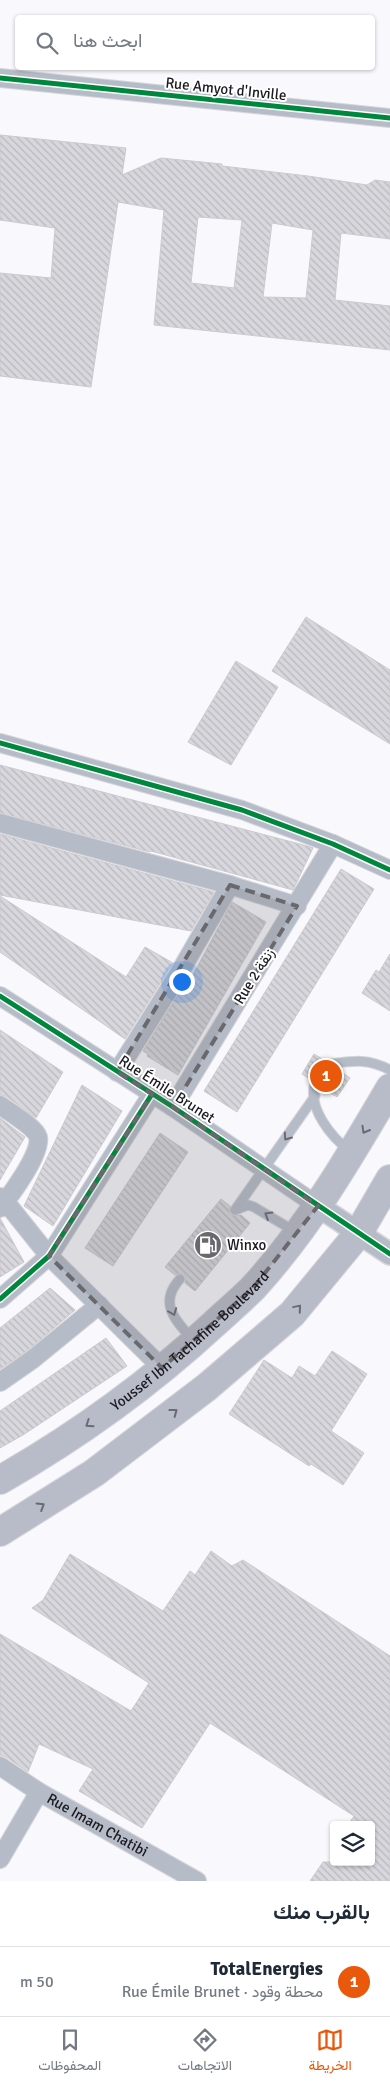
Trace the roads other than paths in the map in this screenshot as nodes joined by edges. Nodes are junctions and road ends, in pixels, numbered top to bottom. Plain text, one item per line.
1 (0, 78) edge
2 (390, 118) edge
3 (0, 743) edge
4 (0, 823) edge
5 (333, 844) junction
6 (390, 870) edge
7 (230, 885) junction
8 (297, 906) junction
9 (0, 996) edge
10 (390, 1070) edge
11 (117, 1072) junction
12 (390, 1088) edge
13 (152, 1094) junction
14 (315, 1096) junction
15 (0, 1105) edge
16 (173, 1107) junction
17 (352, 1153) junction
18 (264, 1169) junction
19 (390, 1179) edge
20 (2, 1202) edge
21 (318, 1206) junction
22 (298, 1233) junction
23 (358, 1234) junction
24 (390, 1254) edge
25 (49, 1256) junction
26 (180, 1279) dead end
27 (0, 1299) edge
28 (99, 1306) junction
29 (195, 1341) junction
30 (162, 1368) junction
31 (0, 1382) edge
32 (0, 1480) edge
33 (0, 1532) edge
34 (0, 1766) edge
35 (39, 1792) junction
36 (0, 1859) edge
37 (197, 1881) edge

1 - 2 street, Rue Amyot d'Inville
3 - 5 street
4 - 7 street
5 - 6 street
5 - 8 street, Rue 2 زنقة
7 - 8 street
7 - 11 street
8 - 16 street, Rue 2 زنقة
9 - 11 street, Rue Émile Brunet
10 - 14 lane
11 - 13 street, Rue Émile Brunet
12 -> 17 main road, Youssef Ibn Tachafine Boulevard
13 - 16 street, Rue Émile Brunet
13 - 25 street
14 - 17 lane
14 -> 18 lane
15 - 20 street
16 - 18 street, Rue Émile Brunet
17 - 21 main road, Youssef Ibn Tachafine Boulevard
18 - 21 street, Rue Émile Brunet
22 -> 18 lane
19 - 23 main road
20 - 25 street
21 - 22 main road, Youssef Ibn Tachafine Boulevard
21 - 23 street
22 - 29 main road, Youssef Ibn Tachafine Boulevard
23 - 24 street
33 -> 23 main road
25 - 27 street
25 - 28 street
26 -> 29 lane
28 - 30 street
28 - 31 street
29 - 30 main road, Youssef Ibn Tachafine Boulevard
30 -> 32 main road, Youssef Ibn Tachafine Boulevard
34 - 35 street, Rue Imam Chatibi
35 - 36 street
35 - 37 street, Rue Imam Chatibi

